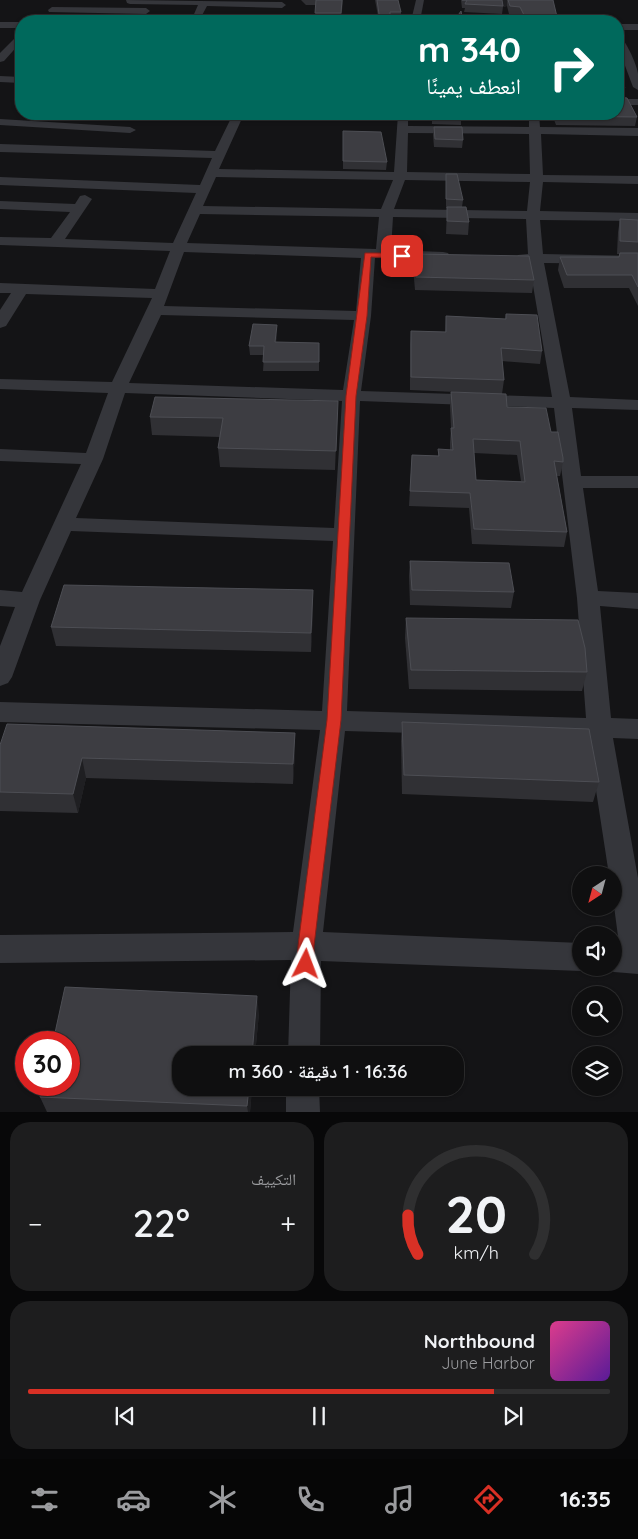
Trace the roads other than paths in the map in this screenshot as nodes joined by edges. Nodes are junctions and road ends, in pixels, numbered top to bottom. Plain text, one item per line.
1 (61, 0) edge
2 (131, 0) edge
3 (420, 0) edge
4 (204, 3) junction
5 (282, 6) edge
6 (124, 10) junction
7 (176, 15) edge
8 (198, 15) edge
9 (417, 15) edge
10 (0, 24) edge
11 (15, 25) edge
12 (624, 27) edge
13 (638, 28) edge
14 (15, 40) edge
15 (0, 43) edge
16 (15, 43) edge
17 (624, 51) edge
18 (15, 57) edge
19 (1, 58) edge
20 (0, 80) edge
21 (15, 80) edge
22 (638, 86) edge
23 (624, 102) edge
24 (638, 102) edge
25 (39, 120) edge
26 (235, 120) edge
27 (403, 120) edge
28 (534, 120) edge
29 (0, 122) edge
30 (34, 125) junction
31 (402, 129) junction
32 (534, 131) junction
33 (638, 132) edge
34 (5, 148) edge
35 (118, 153) junction
36 (219, 155) junction
37 (0, 160) edge
38 (400, 177) junction
39 (537, 179) junction
40 (638, 180) edge
41 (0, 181) edge
42 (207, 181) junction
43 (95, 184) junction
44 (0, 205) edge
45 (78, 208) junction
46 (195, 210) junction
47 (386, 213) junction
48 (533, 214) junction
49 (638, 217) edge
50 (0, 241) edge
51 (55, 243) junction
52 (178, 248) junction
53 (375, 255) junction
54 (459, 257) edge
55 (507, 258) edge
56 (536, 258) junction
57 (638, 260) edge
58 (0, 288) edge
59 (21, 289) junction
60 (158, 302) junction
61 (362, 316) junction
62 (1, 321) edge
63 (0, 384) edge
64 (118, 389) junction
65 (351, 396) junction
66 (562, 403) junction
67 (638, 405) edge
68 (0, 455) edge
69 (93, 459) junction
70 (573, 482) junction
71 (638, 482) edge
72 (64, 524) junction
73 (344, 535) junction
74 (0, 598) edge
75 (588, 598) junction
76 (29, 600) junction
77 (638, 601) edge
78 (0, 677) edge
79 (0, 712) edge
80 (334, 720) junction
81 (599, 728) junction
82 (638, 729) edge
83 (306, 946) junction
84 (0, 950) edge
85 (572, 957) edge
86 (630, 959) edge
87 (304, 1046) edge
88 (303, 1096) edge
89 (303, 1112) edge

1 - 6 street
2 - 4 street
2 - 6 street
3 - 9 street
4 - 5 street
4 - 8 street
6 - 7 street
10 - 11 street
12 - 13 street
14 - 15 street
16 - 19 street
17 - 22 street
18 - 19 street
20 - 21 street
23 - 24 street
25 - 30 street
26 - 36 street
27 - 31 street
28 - 32 street
29 - 30 street
30 - 35 street
31 - 32 street
31 - 38 street
32 - 33 street
32 - 39 street
34 - 35 street
34 - 37 street
35 - 36 street
36 - 42 street
38 - 39 street
38 - 42 street
38 - 47 street
39 - 40 street
39 - 48 street
41 - 43 street
42 - 43 street
42 - 46 street
43 - 45 street
44 - 45 street
45 - 51 street
46 - 47 street
46 - 52 street
47 - 48 street
47 - 53 street
48 - 49 street
48 - 56 street
50 - 51 street
51 - 52 street
52 - 53 street
52 - 60 street
53 - 54 street
53 - 61 street
55 - 56 street
56 - 57 street
56 - 66 street
58 - 59 street
59 - 60 street
59 - 62 street
60 - 61 street
60 - 64 street
61 - 65 street
63 - 64 street
64 - 65 street
64 - 69 street
65 - 66 street
65 - 73 street
66 - 67 street
66 - 70 street
68 - 69 street
69 - 72 street
70 - 71 street
70 - 75 street
72 - 73 street
72 - 76 street
73 - 80 street
74 - 76 street
75 - 77 street
75 - 81 street
76 - 78 street
79 - 80 street
80 - 81 street
80 - 83 street
81 - 82 street
81 - 86 street
83 - 84 street
83 - 85 street
83 - 87 street
88 - 89 street

